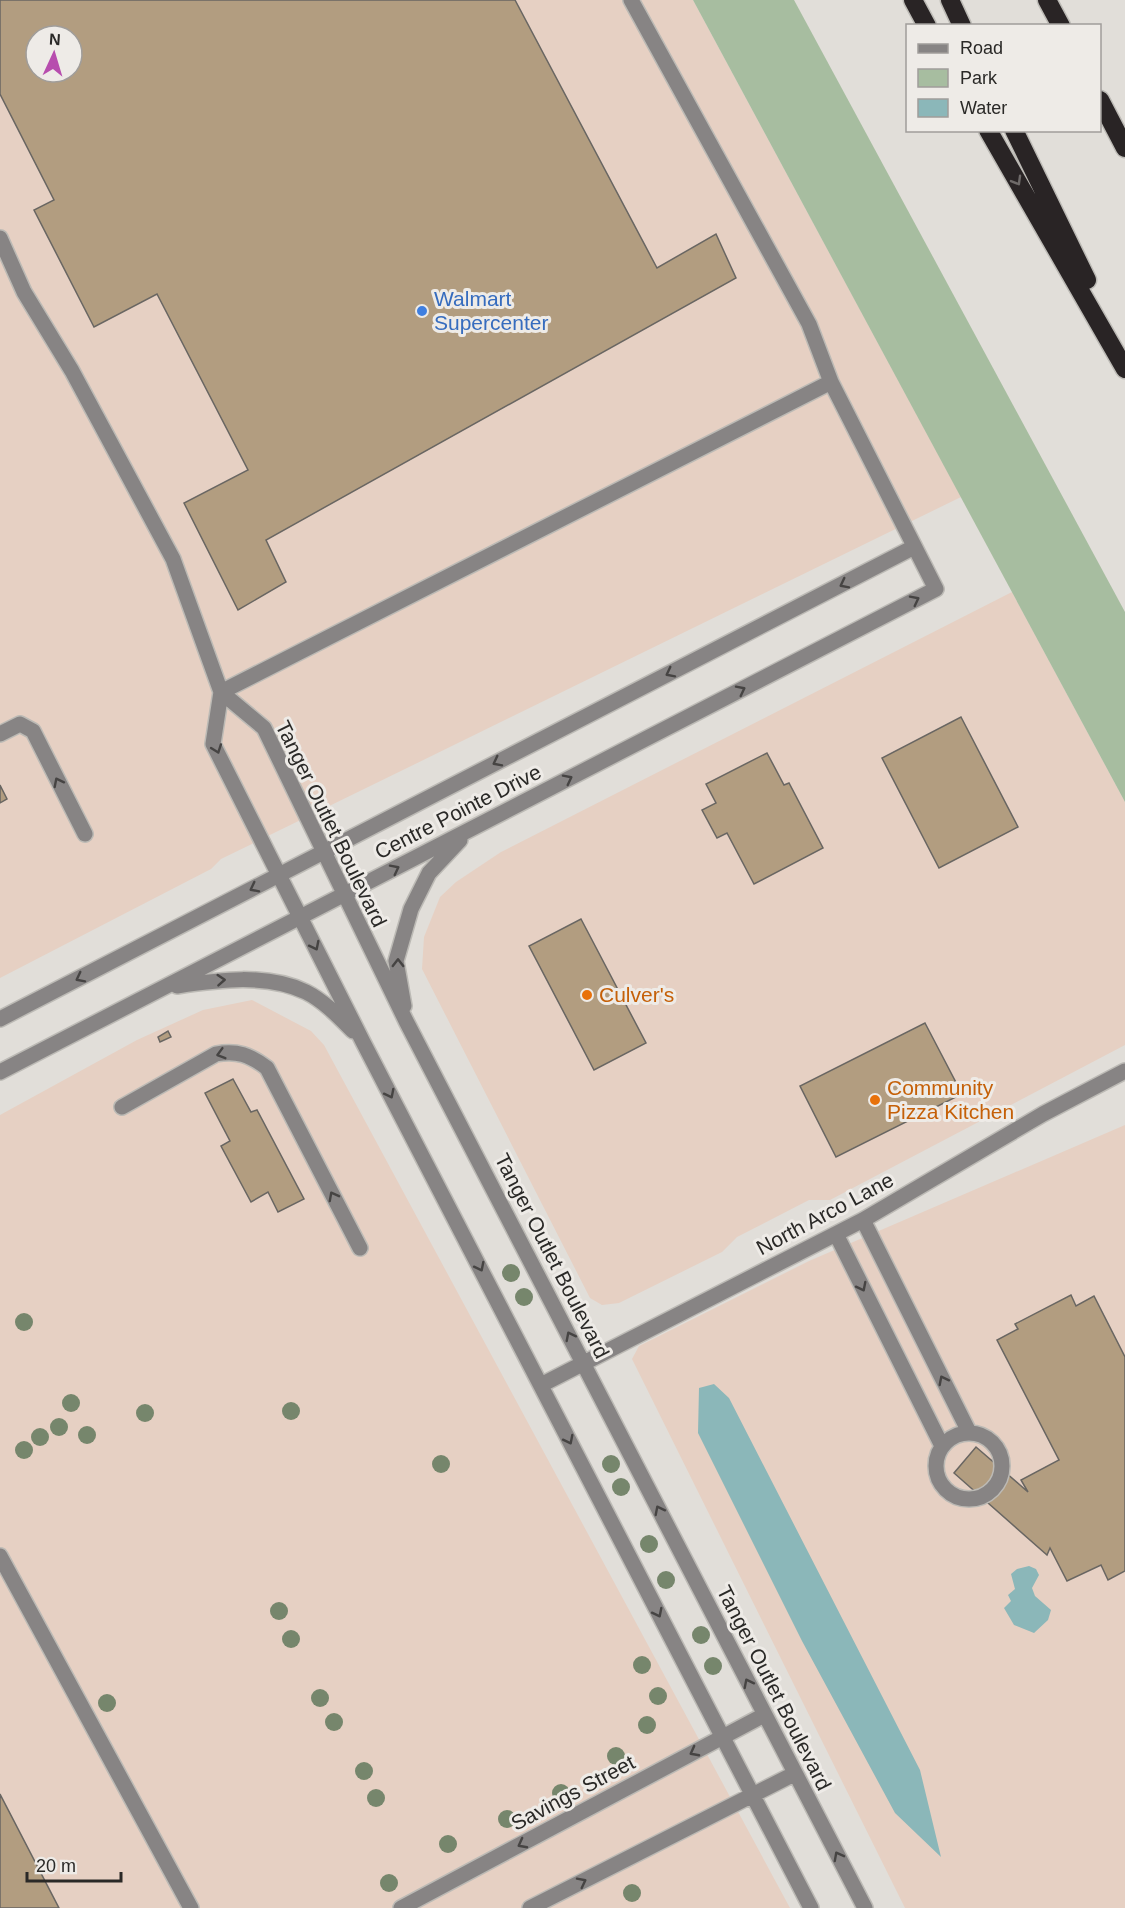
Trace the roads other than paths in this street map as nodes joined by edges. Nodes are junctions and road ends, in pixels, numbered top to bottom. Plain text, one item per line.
1 (631, 0) edge
2 (913, 0) edge
3 (950, 0) edge
4 (1047, 0) edge
5 (926, 24) edge
6 (962, 24) edge
7 (1060, 24) edge
8 (1101, 102) edge
9 (989, 132) edge
10 (1015, 132) edge
11 (1125, 148) edge
12 (0, 238) edge
13 (1125, 359) edge
14 (1125, 369) edge
15 (831, 382) junction
16 (914, 547) junction
17 (221, 692) junction
18 (0, 734) edge
19 (468, 831) junction
20 (85, 834) dead end
21 (324, 852) junction
22 (280, 875) junction
23 (343, 895) junction
24 (301, 917) junction
25 (163, 988) junction
26 (0, 1019) edge
27 (406, 1021) junction
28 (363, 1042) junction
29 (1125, 1071) edge
30 (0, 1072) edge
31 (122, 1107) dead end
32 (863, 1220) junction
33 (836, 1234) junction
34 (360, 1248) dead end
35 (583, 1362) junction
36 (541, 1385) junction
37 (969, 1432) junction
38 (942, 1446) junction
39 (0, 1556) edge
40 (764, 1715) junction
41 (722, 1737) junction
42 (794, 1774) junction
43 (752, 1795) junction
44 (191, 1908) edge
45 (401, 1908) edge
46 (530, 1908) edge
47 (811, 1908) edge
48 (865, 1908) edge

1 - 15 street
2 - 5 highway
3 - 6 highway
4 - 7 highway
8 - 11 highway
9 -> 14 highway
10 - 13 highway
12 - 17 street
15 - 16 street
15 - 17 street
19 -> 16 street, Centre Pointe Drive
16 -> 21 street, Centre Pointe Drive
17 - 21 street, Tanger Outlet Boulevard
17 -> 22 street
20 -> 18 street
23 -> 19 street, Centre Pointe Drive
27 -> 19 street
21 - 22 street, Centre Pointe Drive
21 - 23 street, Tanger Outlet Boulevard
22 - 24 street
22 -> 26 street, Centre Pointe Drive
23 - 24 street, Centre Pointe Drive
23 - 27 street, Tanger Outlet Boulevard
24 - 25 street, Centre Pointe Drive
24 -> 28 street
25 -> 28 street
25 - 30 street, Centre Pointe Drive
35 -> 27 street, Tanger Outlet Boulevard
28 -> 36 street
29 - 32 street, North Arco Lane
34 -> 31 street
32 - 33 street, North Arco Lane
37 -> 32 street
33 - 35 street, North Arco Lane
33 -> 38 street
35 - 36 street, North Arco Lane
40 -> 35 street, Tanger Outlet Boulevard
36 -> 41 street
37 - 38 street
37 - 38 street
39 - 44 street
40 - 41 street, Savings Street
40 - 42 street, Tanger Outlet Boulevard
41 - 43 street
41 -> 45 street, Savings Street
42 - 43 street
48 -> 42 street, Tanger Outlet Boulevard
46 -> 43 street
43 - 47 street

